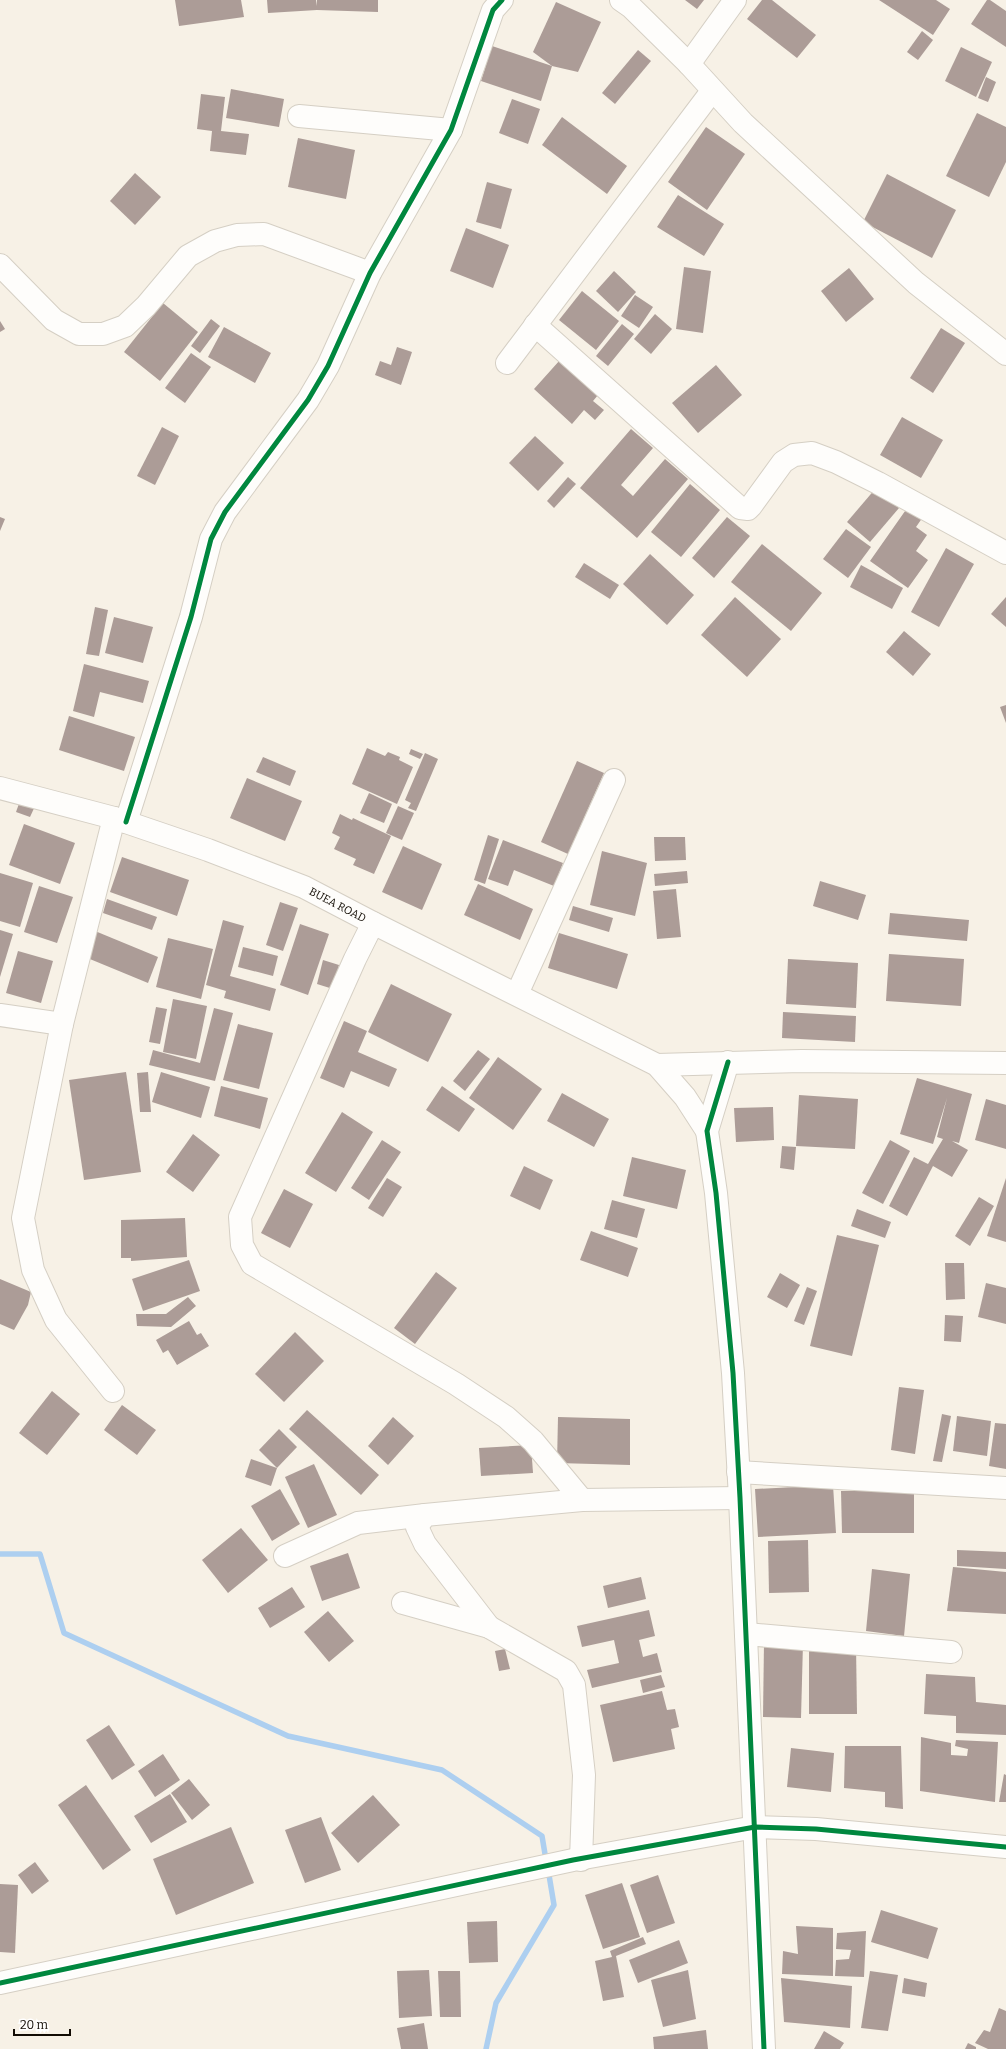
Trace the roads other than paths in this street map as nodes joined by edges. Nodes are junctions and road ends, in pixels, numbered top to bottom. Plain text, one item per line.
1 (502, 0) edge
2 (621, 0) edge
3 (735, 0) edge
4 (689, 64) junction
5 (712, 91) junction
6 (299, 116) dead end
7 (451, 130) junction
8 (0, 265) edge
9 (370, 273) junction
10 (535, 325) junction
11 (1006, 354) edge
12 (507, 363) dead end
13 (1006, 553) edge
14 (614, 780) dead end
15 (0, 788) edge
16 (120, 820) junction
17 (373, 924) junction
18 (517, 994) junction
19 (0, 1015) edge
20 (62, 1024) junction
21 (728, 1062) junction
22 (1006, 1063) edge
23 (657, 1065) junction
24 (707, 1131) junction
25 (113, 1391) dead end
26 (738, 1472) junction
27 (1006, 1488) edge
28 (740, 1498) junction
29 (582, 1500) junction
30 (425, 1515) junction
31 (285, 1556) dead end
32 (402, 1604) dead end
33 (489, 1627) junction
34 (746, 1634) junction
35 (951, 1652) dead end
36 (755, 1827) junction
37 (1006, 1847) edge
38 (577, 1860) junction
39 (0, 1983) edge
40 (764, 2049) edge

1 - 7 street
2 - 4 street
3 - 4 street
4 - 5 street
5 - 10 street
5 - 11 street
6 - 7 street
7 - 9 street
8 - 9 street
9 - 16 street
10 - 12 street
10 - 13 street
14 - 18 street
15 - 16 street, BUEA ROAD
16 - 17 street, BUEA ROAD
16 - 20 street
17 - 18 street, BUEA ROAD
17 - 29 street
18 - 23 street, BUEA ROAD
19 - 20 street
20 - 25 street
21 - 22 street
21 - 23 street
21 - 24 street
23 - 24 street
24 - 26 street
26 - 27 street
26 - 28 street
28 - 29 street
28 - 34 street
29 - 30 street
30 - 31 street
30 - 33 street
32 - 33 street
33 - 38 street
34 - 35 street
34 - 36 street
36 - 37 street
36 - 38 street
36 - 40 street
38 - 39 street

